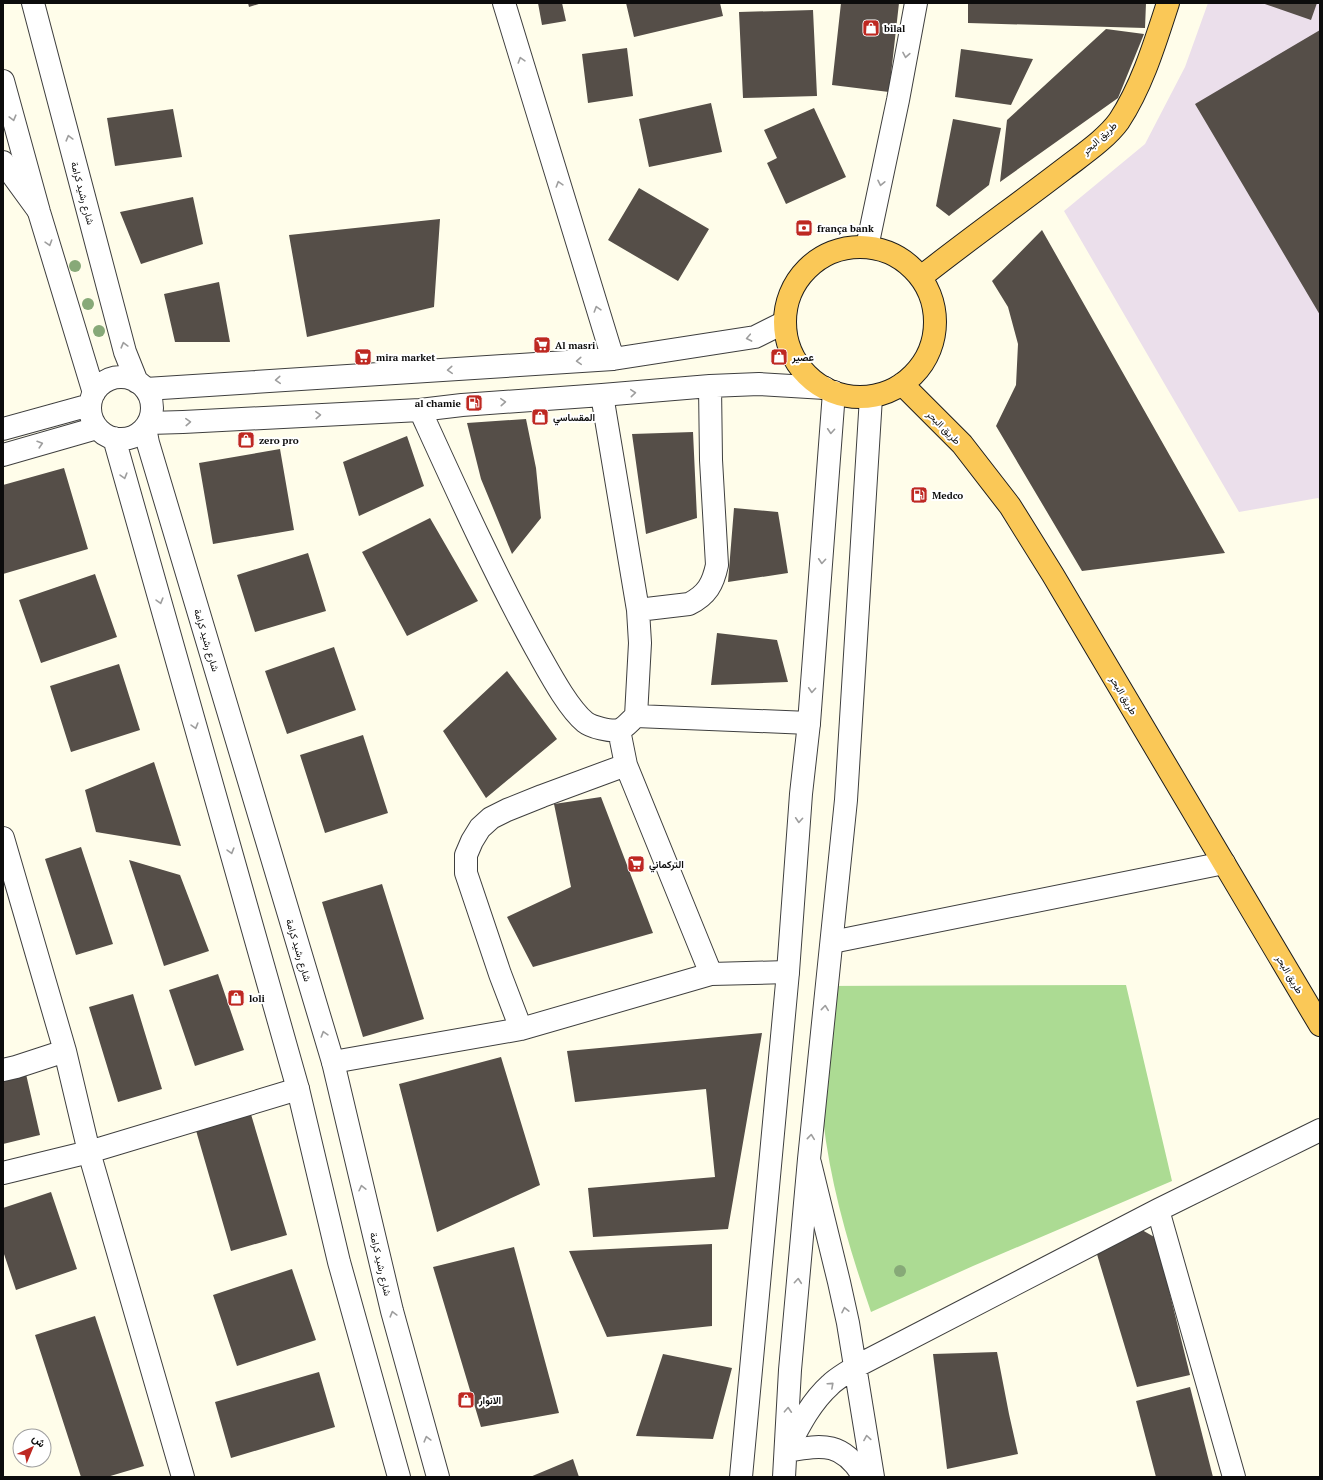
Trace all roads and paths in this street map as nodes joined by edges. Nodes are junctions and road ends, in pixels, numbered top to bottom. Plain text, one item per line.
1 (33, 3) edge
2 (504, 3) edge
3 (916, 3) edge
4 (1168, 3) edge
5 (3, 80) edge
6 (3, 162) edge
7 (39, 212) junction
8 (868, 247) junction
9 (921, 277) junction
10 (785, 322) junction
11 (612, 359) junction
12 (902, 384) junction
13 (142, 385) junction
14 (710, 386) junction
15 (830, 390) junction
16 (602, 395) junction
17 (872, 396) junction
18 (92, 399) junction
19 (420, 410) junction
20 (147, 425) junction
21 (3, 428) edge
22 (105, 433) junction
23 (3, 455) edge
24 (638, 610) junction
25 (628, 723) junction
26 (809, 723) junction
27 (626, 765) junction
28 (3, 838) edge
29 (1224, 863) junction
30 (832, 942) junction
31 (788, 972) junction
32 (711, 974) junction
33 (1320, 1025) edge
34 (521, 1029) junction
35 (65, 1051) junction
36 (333, 1062) junction
37 (3, 1070) edge
38 (298, 1089) junction
39 (1320, 1130) edge
40 (89, 1152) junction
41 (809, 1159) junction
42 (3, 1172) edge
43 (1158, 1210) junction
44 (855, 1367) junction
45 (786, 1452) junction
46 (183, 1477) edge
47 (399, 1477) edge
48 (438, 1477) edge
49 (741, 1477) edge
50 (784, 1477) edge
51 (864, 1477) edge
52 (873, 1477) edge
53 (1234, 1477) edge

13 -> 1 street, شارع رشيد كرامة
11 -> 2 street
3 -> 8 street
4 - 9 highway, طريق البحر
5 -> 7 street
6 - 7 street
7 -> 18 street
8 - 9 highway
8 - 10 highway
9 - 12 highway
10 -> 11 street
10 - 15 highway
11 -> 13 street
12 - 17 highway
12 - 29 highway, طريق البحر
13 - 18 street
13 - 20 street
14 - 15 street
16 -> 14 street
14 - 24 street
15 - 17 highway
15 -> 26 street
19 -> 16 street
16 - 24 street
17 - 30 street
18 - 21 street
18 - 22 street
20 -> 19 street
19 - 25 street
20 - 22 street
36 -> 20 street, شارع رشيد كرامة
23 -> 22 street
22 -> 38 street
24 - 25 street
25 - 26 street
25 - 27 street
26 -> 31 street
27 - 32 street
27 - 34 street
28 - 35 street
29 - 30 street
29 - 33 highway, طريق البحر
41 -> 30 street
31 - 32 street
31 - 49 street
32 - 34 street
34 - 36 street
35 - 37 street
35 - 40 street
48 -> 36 street, شارع رشيد كرامة
38 - 40 street
38 - 47 street
39 - 43 street
40 - 42 street
40 - 46 street
44 -> 41 street
45 -> 41 street
43 - 44 street
43 - 53 street
45 -> 44 street
52 -> 44 street
45 - 50 street
45 - 51 street

